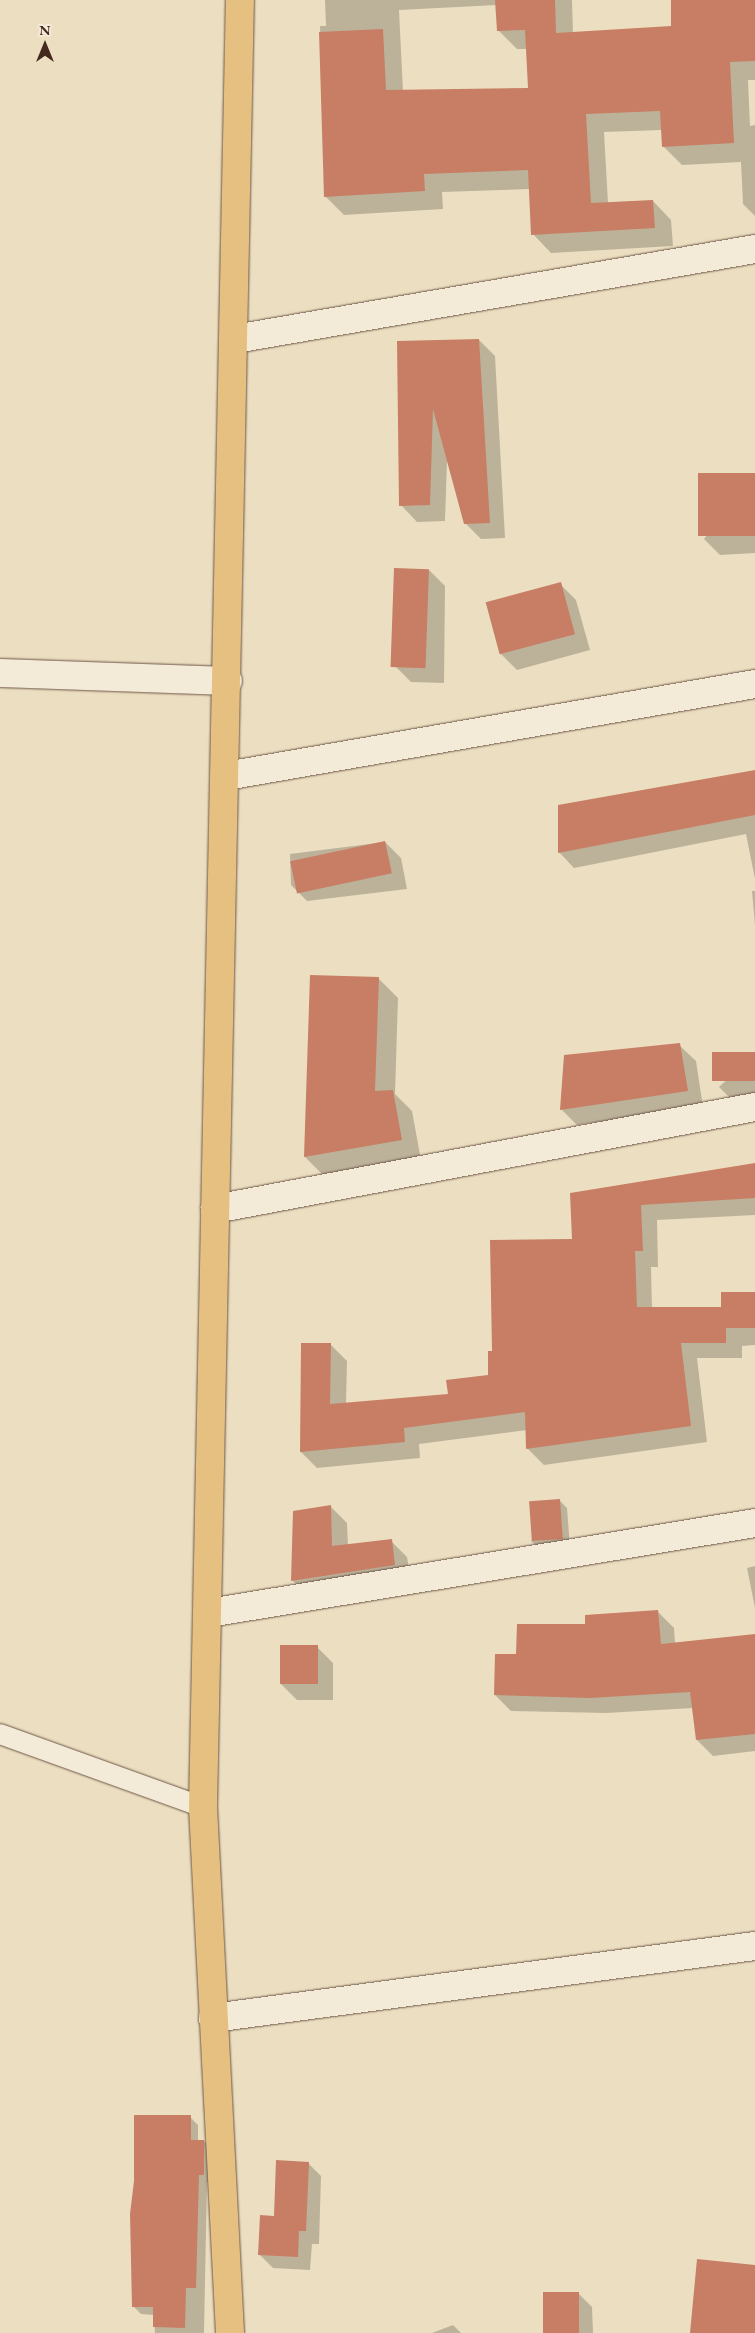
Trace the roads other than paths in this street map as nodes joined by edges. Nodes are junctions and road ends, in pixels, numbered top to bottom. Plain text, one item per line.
1 (240, 0) edge
2 (755, 249) edge
3 (235, 339) junction
4 (0, 673) edge
5 (228, 680) junction
6 (755, 684) edge
7 (226, 776) junction
8 (755, 1106) edge
9 (214, 1209) junction
10 (755, 1523) edge
11 (209, 1614) junction
12 (0, 1734) edge
13 (203, 1807) junction
14 (755, 1946) edge
15 (214, 2018) junction
16 (230, 2333) edge

1 - 3 main road
2 - 3 street
3 - 5 main road
4 - 5 street
5 - 7 main road
6 - 7 street
7 - 9 main road
8 - 9 street
9 - 11 main road
10 - 11 street
11 - 13 main road
12 - 13 lane
13 - 15 main road
14 - 15 street
15 - 16 main road

